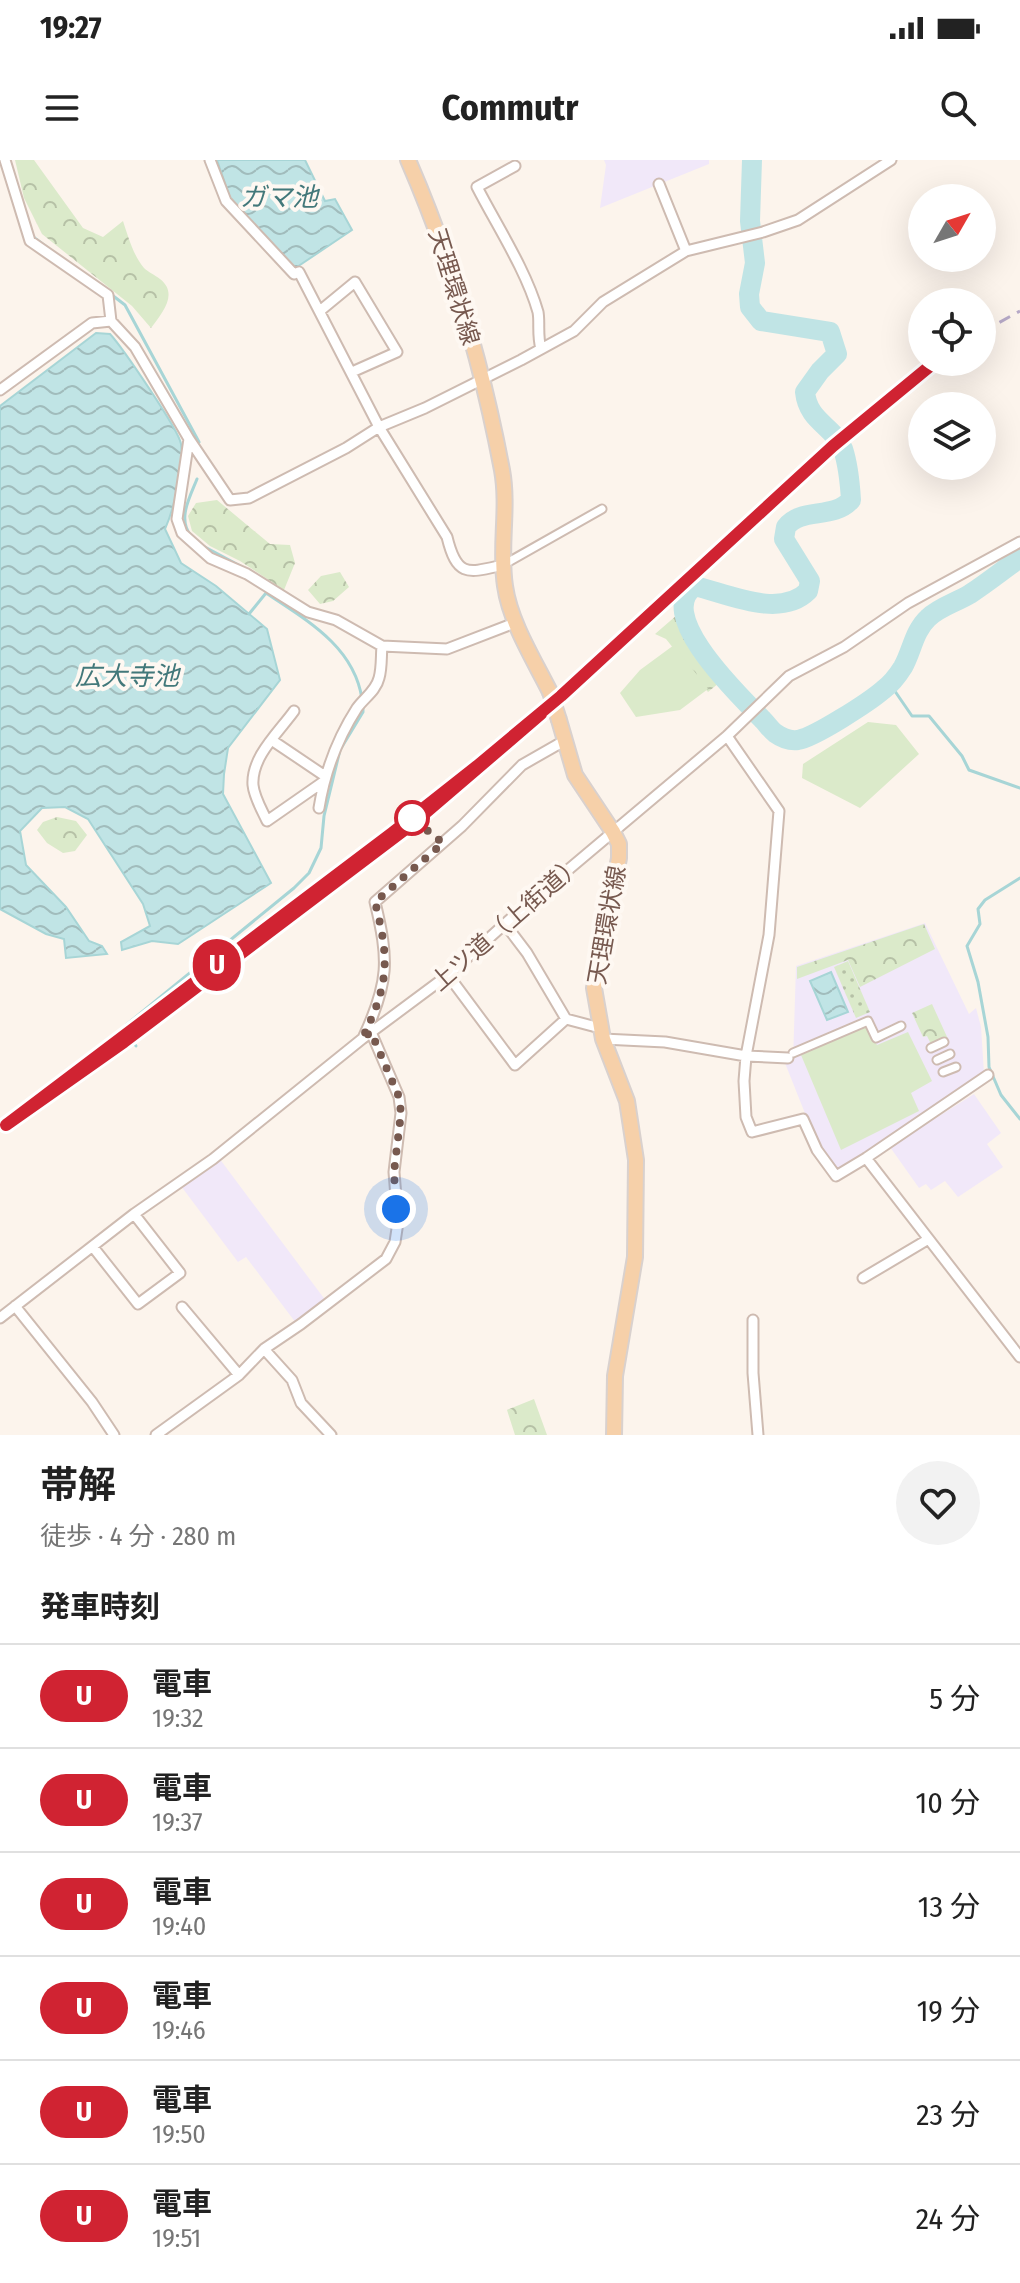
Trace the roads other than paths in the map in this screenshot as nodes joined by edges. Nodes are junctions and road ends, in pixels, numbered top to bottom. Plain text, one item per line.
1 (5, 160) edge
2 (210, 160) edge
3 (408, 160) edge
4 (891, 160) edge
5 (515, 166) dead end
6 (659, 184) dead end
7 (686, 251) junction
8 (321, 310) junction
9 (111, 321) junction
10 (541, 349) junction
11 (352, 372) junction
12 (482, 380) junction
13 (0, 390) edge
14 (379, 427) junction
15 (189, 439) junction
16 (602, 509) dead end
17 (1020, 542) edge
18 (503, 565) junction
19 (517, 622) junction
20 (382, 646) junction
21 (294, 711) dead end
22 (727, 736) junction
23 (273, 741) junction
24 (564, 741) junction
25 (324, 779) junction
26 (319, 808) dead end
27 (613, 832) junction
28 (505, 924) junction
29 (448, 975) junction
30 (566, 1019) junction
31 (901, 1026) dead end
32 (371, 1032) junction
33 (602, 1034) junction
34 (362, 1039) junction
35 (944, 1042) dead end
36 (931, 1048) dead end
37 (950, 1054) dead end
38 (746, 1056) junction
39 (791, 1056) joint
40 (937, 1060) dead end
41 (956, 1067) dead end
42 (943, 1072) dead end
43 (988, 1075) dead end
44 (866, 1158) junction
45 (134, 1214) junction
46 (927, 1240) junction
47 (93, 1247) junction
48 (863, 1278) dead end
49 (15, 1306) junction
50 (182, 1307) dead end
51 (0, 1318) edge
52 (753, 1320) dead end
53 (264, 1349) junction
54 (1020, 1357) edge
55 (239, 1375) junction
56 (114, 1435) edge
57 (156, 1435) edge
58 (331, 1435) edge
59 (614, 1435) edge
60 (758, 1435) edge

1 - 9 street
2 - 8 street
3 - 12 main road, 天理環状線
4 - 7 street
5 - 10 street
6 - 7 street
7 - 10 street
8 - 11 street
8 - 11 street
9 - 13 street
9 - 15 street
10 - 12 street
11 - 14 street
12 - 14 street
12 - 18 main road, 天理環状線
14 - 15 street
14 - 18 street
15 - 20 street
16 - 18 street
17 - 22 street, 上ツ道（上街道）
18 - 19 main road, 天理環状線
19 - 20 street
19 - 24 main road, 天理環状線, bridge
20 - 25 street
21 - 23 street
22 - 27 street, 上ツ道（上街道）
22 - 38 street
23 - 25 street
23 - 25 street
24 - 27 main road, 天理環状線
24 - 34 street
25 - 26 street
27 - 28 street, 上ツ道（上街道）
27 - 33 main road, 天理環状線
28 - 29 street, 上ツ道（上街道）
28 - 30 street
29 - 30 street
29 - 32 street, 上ツ道（上街道）
30 - 33 street
31 - 39 street
32 - 34 street, 上ツ道（上街道）
32 - 53 street
33 - 38 street
33 - 59 main road, 天理環状線
34 - 45 street, 上ツ道（上街道）
35 - 36 street
37 - 40 street
38 - 39 street
38 - 44 street
41 - 42 street
43 - 44 street
44 - 46 street
45 - 47 street, 上ツ道（上街道）
45 - 47 street
46 - 48 street
46 - 54 street
47 - 49 street, 上ツ道（上街道）
49 - 51 street, 上ツ道（上街道）
49 - 56 street
50 - 55 street
52 - 60 street
53 - 55 street
53 - 58 street
55 - 57 street

